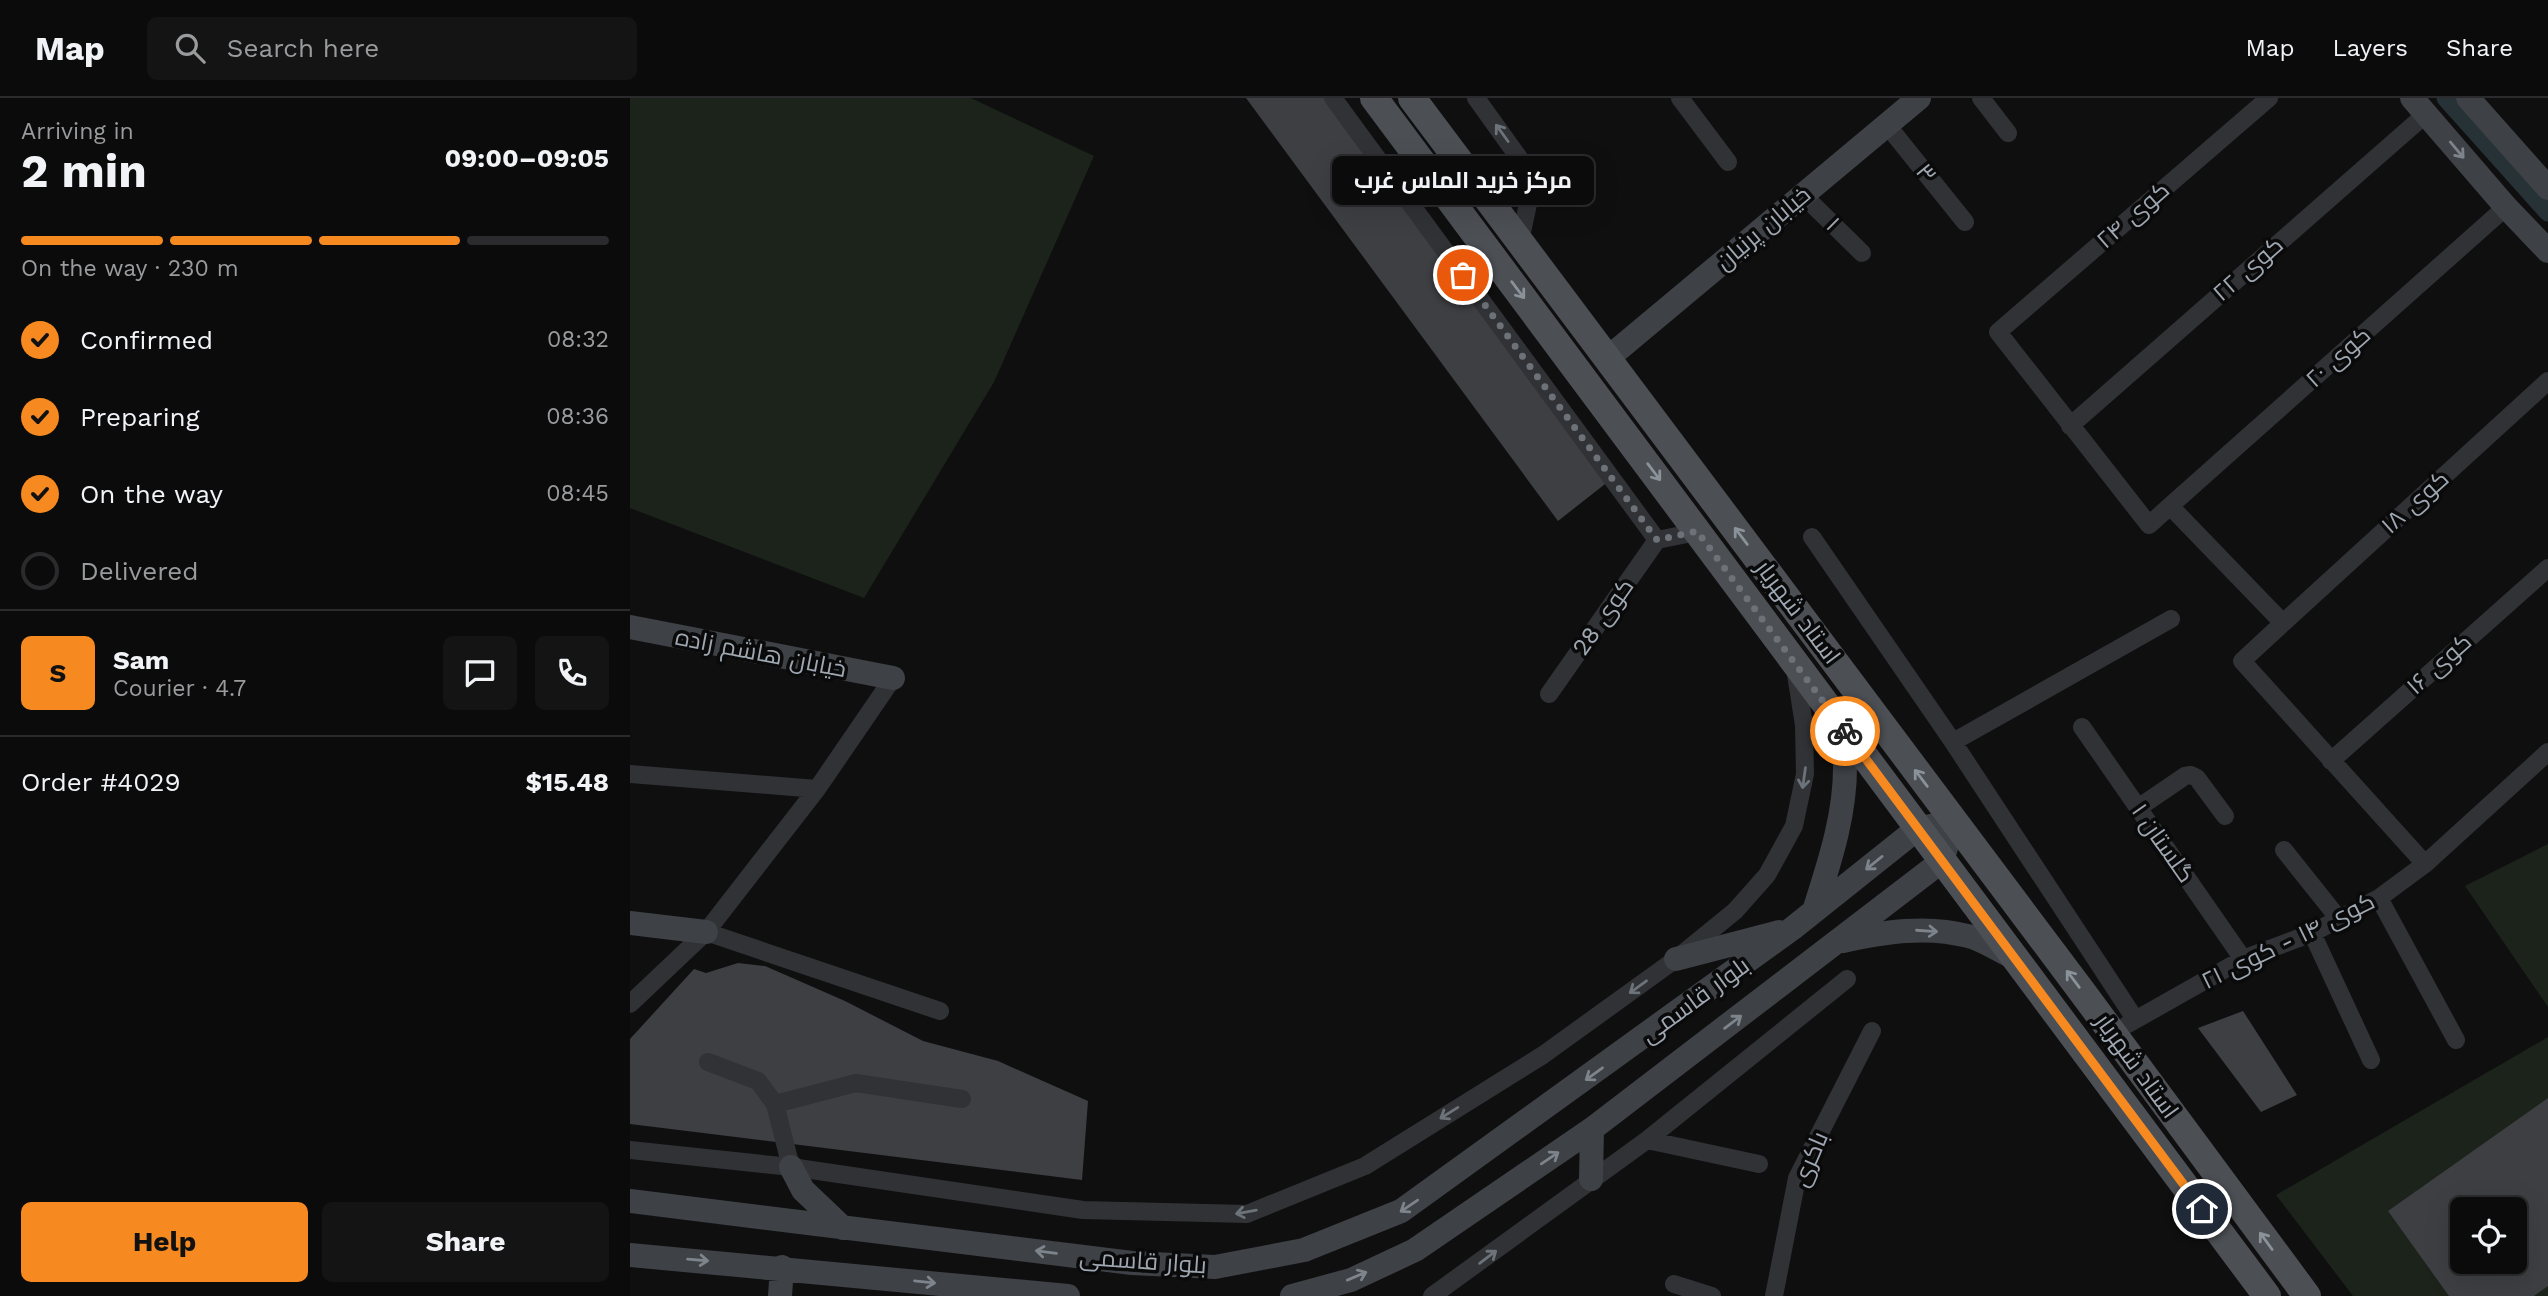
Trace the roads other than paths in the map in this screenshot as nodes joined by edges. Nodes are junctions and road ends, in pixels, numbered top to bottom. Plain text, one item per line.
1 (1333, 98) edge
2 (1374, 98) edge
3 (1412, 98) edge
4 (1476, 98) edge
5 (1680, 98) edge
6 (1919, 98) edge
7 (1981, 98) edge
8 (2269, 98) edge
9 (2468, 98) edge
10 (2420, 107) edge
11 (1886, 125) junction
12 (2008, 133) dead end
13 (1728, 162) dead end
14 (2548, 187) edge
15 (1803, 195) junction
16 (2506, 207) junction
17 (1965, 222) dead end
18 (1520, 241) junction
19 (2548, 251) edge
20 (1862, 253) dead end
21 (1608, 358) junction
22 (2548, 381) edge
23 (2070, 425) junction
24 (2170, 506) junction
25 (1697, 531) junction
26 (1812, 537) dead end
27 (1657, 540) junction
28 (2548, 568) edge
29 (2171, 619) dead end
30 (2283, 623) junction
31 (630, 628) edge
32 (1794, 662) junction
33 (893, 678) joint
34 (1549, 694) dead end
35 (1829, 709) junction
36 (2082, 727) dead end
37 (1952, 742) junction
38 (2548, 752) edge
39 (2331, 761) junction
40 (630, 775) edge
41 (817, 789) junction
42 (2138, 808) junction
43 (2225, 816) dead end
44 (1954, 821) junction
45 (1917, 829) junction
46 (2284, 850) dead end
47 (1942, 860) junction
48 (2425, 864) junction
49 (2379, 898) junction
50 (1814, 911) junction
51 (2339, 919) junction
52 (630, 923) edge
53 (1793, 928) junction
54 (706, 932) junction
55 (2312, 933) junction
56 (1836, 943) junction
57 (1676, 959) junction
58 (2017, 959) junction
59 (2243, 959) junction
60 (1847, 979) dead end
61 (630, 1004) edge
62 (940, 1011) dead end
63 (2124, 1026) junction
64 (1872, 1031) dead end
65 (2456, 1040) dead end
66 (2371, 1060) dead end
67 (708, 1062) dead end
68 (961, 1099) dead end
69 (775, 1104) junction
70 (1592, 1129) junction
71 (1647, 1140) junction
72 (630, 1150) edge
73 (1759, 1164) dead end
74 (791, 1167) junction
75 (1591, 1179) junction
76 (630, 1201) edge
77 (843, 1228) junction
78 (630, 1255) edge
79 (782, 1267) junction
80 (1674, 1284) dead end
81 (1441, 1294) edge
82 (780, 1296) edge
83 (1068, 1296) edge
84 (1292, 1296) edge
85 (1712, 1296) edge
86 (1774, 1296) edge
87 (2267, 1296) edge
88 (2306, 1296) edge

1 - 27 street
2 -> 25 main road, استاد شهریار
3 - 18 main road, استاد شهریار
18 -> 4 street
5 - 13 street
6 - 11 main road, خیابان پرنیان
7 - 12 street
8 - 23 street, کوی ۲۴
9 - 14 main road
10 -> 16 main road
10 - 23 street, کوی ۲۲
11 - 15 main road, خیابان پرنیان
11 - 17 street, ۳
15 - 20 street, ۱
15 - 21 main road, خیابان پرنیان
16 - 19 main road
16 - 24 street, کوی ۲۰
18 - 21 main road, استاد شهریار
44 -> 21 main road, استاد شهریار
22 - 30 street, کوی ۱۸
23 - 24 street, کوی ۲۰
24 - 30 street
25 - 27 street
25 - 32 main road, استاد شهریار
26 - 37 street
27 - 34 street, کوی 28
28 - 39 street, کوی ۱۶
29 - 37 street
30 - 39 street, کوی ۱۸
31 - 33 main road, خیابان هاشم زاده
32 - 35 main road, استاد شهریار
32 -> 57 street
33 - 41 street
35 - 45 main road, استاد شهریار
35 - 50 main road
36 - 42 street, ۱ گلستان
37 - 63 street
38 - 48 street, کوی ۱۴ - کوی ۲۱
39 - 48 street
40 - 41 street
41 - 54 street
42 - 43 street
42 - 59 street, ۱ گلستان
44 - 45 main road, بلوار قاسمی
44 - 47 main road
63 -> 44 main road, استاد شهریار
45 - 47 main road, استاد شهریار
45 -> 50 main road, بلوار قاسمی
46 - 51 street
47 - 56 main road, بلوار قاسمی
47 - 58 main road, استاد شهریار
48 - 49 street, کوی ۱۴ - کوی ۲۱
49 - 51 street, کوی ۱۴ - کوی ۲۱
49 - 65 street
50 - 53 main road, بلوار قاسمی
51 - 55 street, کوی ۱۴ - کوی ۲۱
52 - 54 main road
53 - 57 main road
53 -> 77 main road, بلوار قاسمی
54 - 61 street
54 - 62 street
55 - 59 street, کوی ۱۴ - کوی ۲۱
55 - 66 street
56 -> 58 main road
70 -> 56 main road, بلوار قاسمی
57 -> 74 street
58 - 87 main road, استاد شهریار
59 - 63 street, کوی ۱۴ - کوی ۲۱
60 - 71 street
88 -> 63 main road, استاد شهریار
64 - 86 street, باکری
67 - 69 street
68 - 69 street
69 - 74 street
70 - 75 main road
84 -> 70 main road, بلوار قاسمی
71 - 73 street
71 - 75 street
72 - 74 street
74 - 77 main road
81 -> 75 street
76 - 77 main road, بلوار قاسمی
78 -> 79 main road, بلوار قاسمی
79 - 82 main road
79 -> 83 main road, بلوار قاسمی
80 - 85 street

